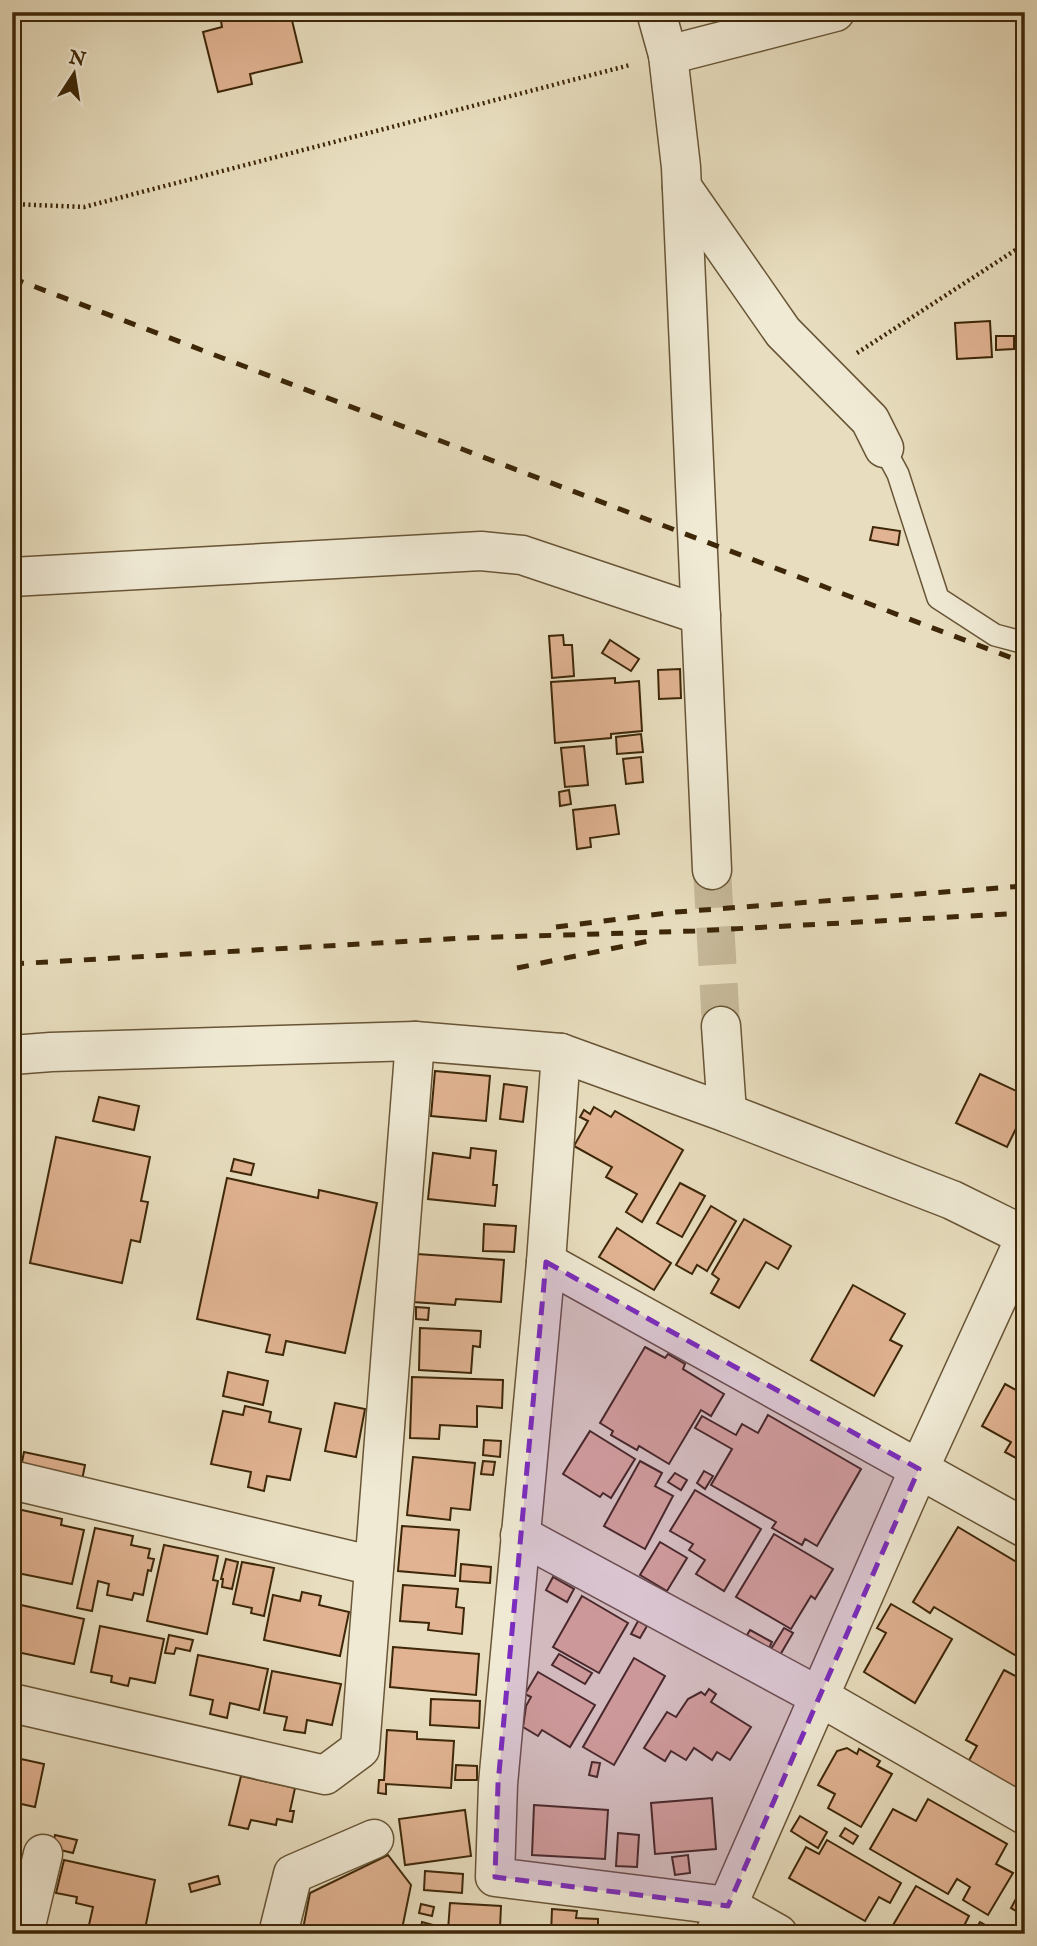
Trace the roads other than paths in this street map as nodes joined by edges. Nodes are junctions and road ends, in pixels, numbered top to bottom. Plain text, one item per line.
1 (656, 12) edge
2 (835, 12) edge
3 (668, 55) junction
4 (681, 187) junction
5 (884, 448) joint
6 (12, 577) edge
7 (701, 615) junction
8 (1025, 643) edge
9 (712, 870) tunnel mouth
10 (721, 1026) tunnel mouth
11 (415, 1041) junction
12 (561, 1053) junction
13 (12, 1055) edge
14 (727, 1113) junction
15 (1025, 1237) edge
16 (546, 1262) junction
17 (919, 1469) junction
18 (12, 1480) edge
19 (1025, 1528) edge
20 (520, 1535) junction
21 (374, 1566) junction
22 (820, 1697) junction
23 (12, 1703) edge
24 (1025, 1815) edge
25 (374, 1839) dead end
26 (43, 1854) dead end
27 (721, 1920) edge
28 (24, 1934) edge
29 (278, 1934) edge
30 (778, 1934) edge

1 - 3 street
2 - 3 street
3 - 4 street
4 - 5 street
4 - 7 street
5 - 8 lane
6 - 7 street
7 - 9 street
10 - 14 street
11 - 12 street
11 - 13 street
11 - 21 street
12 - 14 street
12 - 16 street
14 - 15 street
15 - 17 street
16 - 17 street
16 - 20 street
17 - 19 street
17 - 22 street
18 - 21 street
20 - 22 street
20 - 27 street
21 - 23 street
22 - 24 street
22 - 27 street
25 - 29 street
26 - 28 street
27 - 30 street

